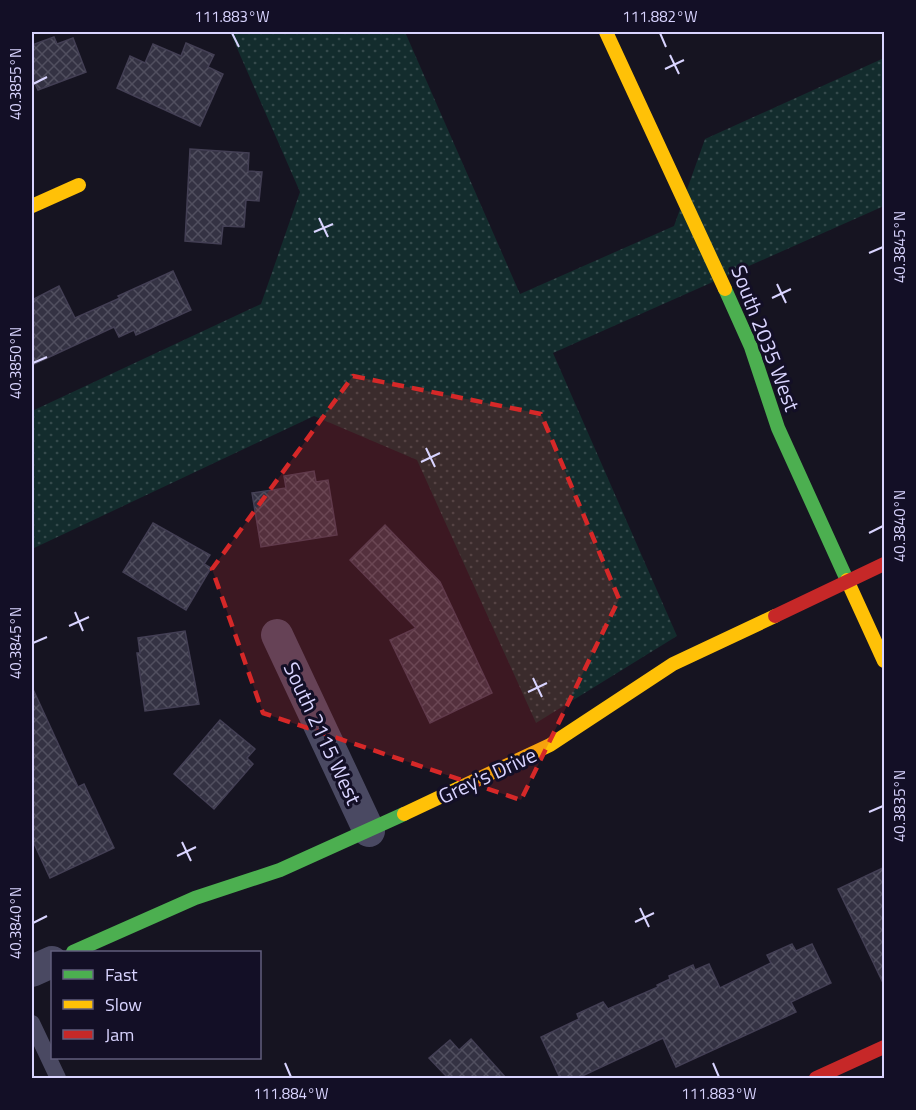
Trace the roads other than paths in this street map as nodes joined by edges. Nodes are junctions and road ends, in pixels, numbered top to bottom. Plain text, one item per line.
1 (606, 32) edge
2 (79, 185) dead end
3 (32, 206) edge
4 (885, 564) edge
5 (848, 581) junction
6 (277, 635) dead end
7 (885, 661) edge
8 (369, 831) junction
9 (75, 951) edge
10 (51, 962) edge
11 (32, 971) edge
12 (32, 1023) edge
13 (885, 1047) edge
14 (58, 1078) edge
15 (816, 1078) edge

1 - 5 street, South 2035 West
2 - 3 street
4 - 5 street, Grey's Drive
5 - 7 street, South 2035 West
5 - 8 street, Grey's Drive
6 - 8 street, South 2115 West
8 - 9 street, Grey's Drive
10 - 11 street
12 - 14 lane
13 - 15 street

